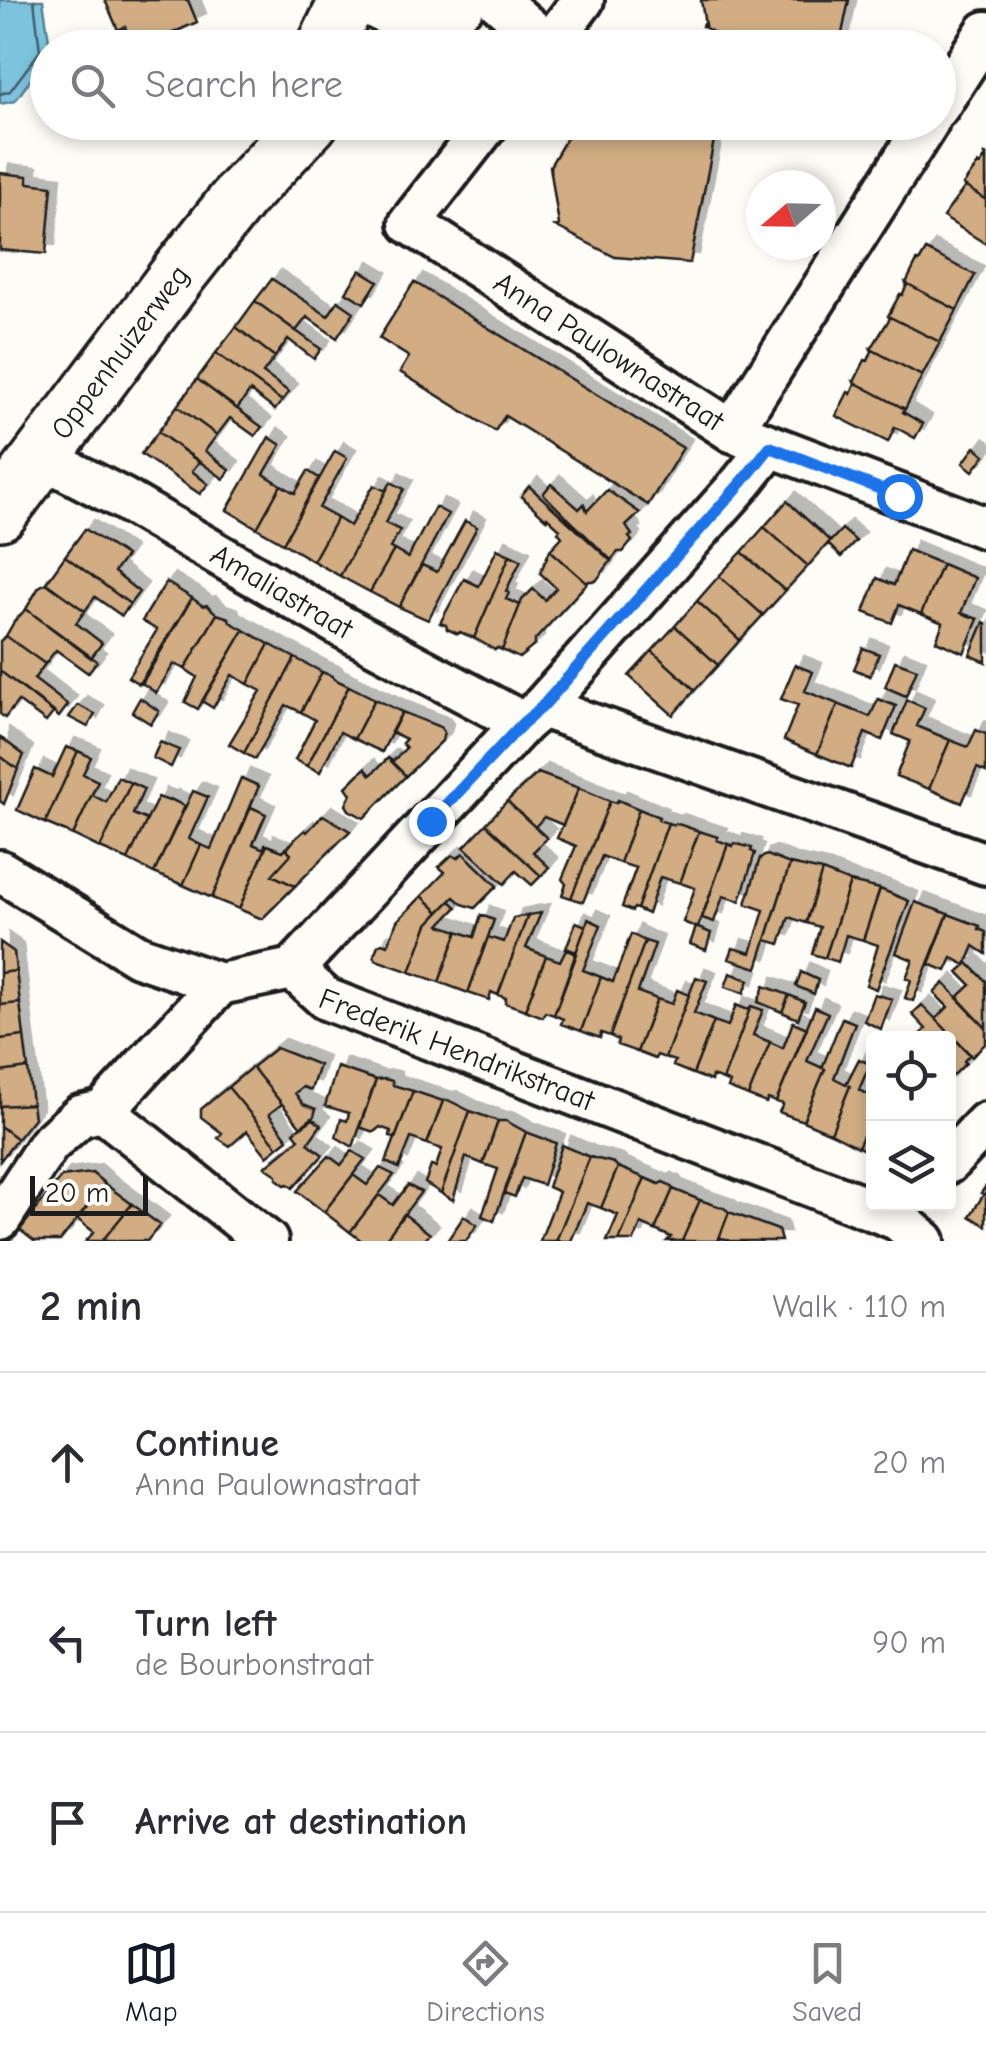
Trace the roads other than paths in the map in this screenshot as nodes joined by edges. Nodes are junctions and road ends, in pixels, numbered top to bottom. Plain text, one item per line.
1 (348, 0) edge
2 (497, 0) edge
3 (582, 0) edge
4 (334, 30) edge
5 (530, 30) edge
6 (560, 30) edge
7 (986, 32) edge
8 (956, 79) edge
9 (270, 140) edge
10 (293, 140) edge
11 (475, 140) edge
12 (917, 140) edge
13 (241, 196) junction
14 (732, 432) junction
15 (770, 447) junction
16 (42, 457) junction
17 (0, 512) edge
18 (986, 528) edge
19 (532, 715) junction
20 (986, 864) edge
21 (0, 871) edge
22 (294, 969) junction
23 (220, 984) junction
24 (103, 1111) junction
25 (986, 1123) edge
26 (956, 1155) edge
27 (0, 1219) edge
28 (901, 1226) edge
29 (267, 1241) edge

1 - 4 main road
2 - 5 street
3 - 6 street
7 - 8 street
9 - 13 main road, Oppenhuizerweg
10 - 13 main road, Oppenhuizerweg
11 - 14 street, Anna Paulownastraat
12 - 14 street
13 - 16 main road, Oppenhuizerweg
14 - 15 street, Anna Paulownastraat
15 - 18 street, Anna Paulownastraat
15 - 19 street
16 - 17 main road, Oppenhuizerweg
16 - 19 street, Amaliastraat
19 - 20 street, Amaliastraat
19 - 22 street
21 - 23 street
22 - 23 street, Frederik Hendrikstraat
22 - 28 street, Frederik Hendrikstraat
23 - 24 street
24 - 27 street
24 - 29 street
25 - 26 street

